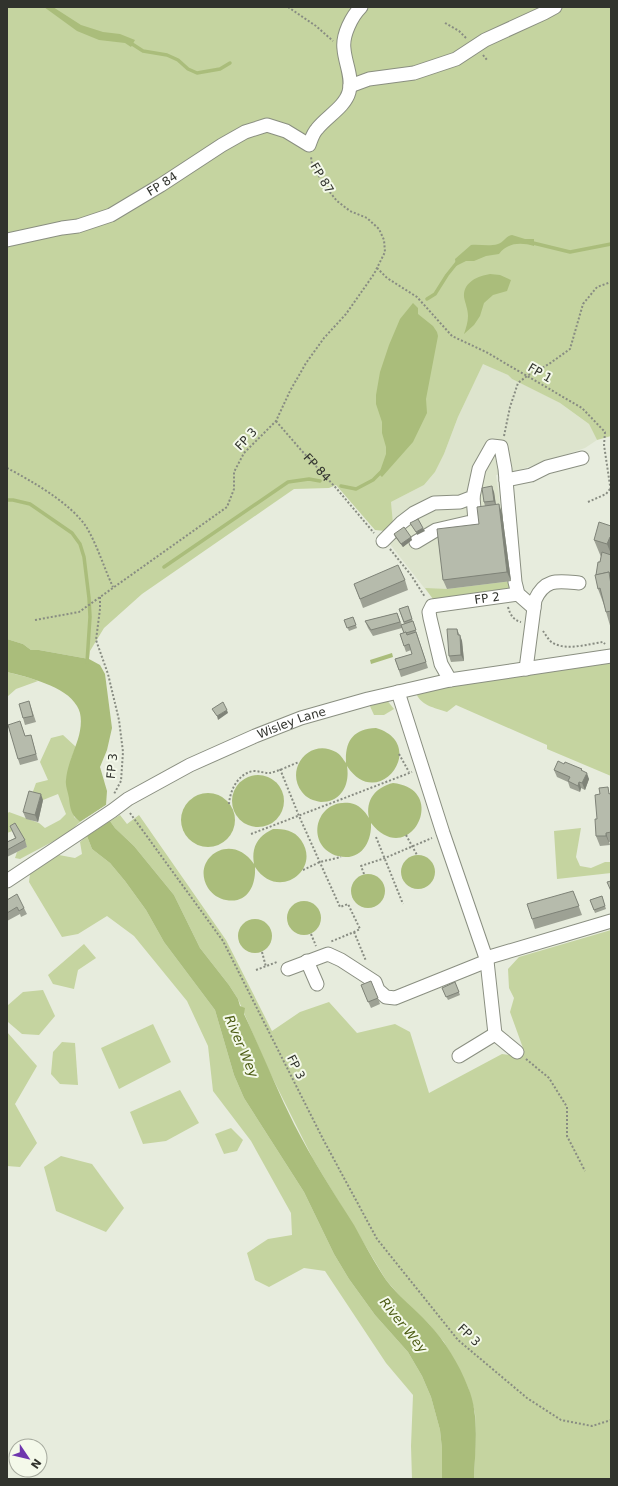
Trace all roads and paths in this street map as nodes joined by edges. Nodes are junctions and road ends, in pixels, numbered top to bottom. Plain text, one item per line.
1 (288, 7) edge
2 (361, 7) edge
3 (555, 7) edge
4 (344, 48) junction
5 (350, 86) junction
6 (309, 145) junction
7 (7, 240) edge
8 (377, 268) junction
9 (611, 282) edge
10 (528, 376) junction
11 (276, 421) junction
12 (501, 447) junction
13 (582, 458) dead end
14 (7, 468) edge
15 (506, 480) junction
16 (610, 488) junction
17 (337, 489) dead end
18 (611, 492) edge
19 (473, 497) junction
20 (588, 502) dead end
21 (383, 541) dead end
22 (416, 542) dead end
23 (579, 583) dead end
24 (113, 587) junction
25 (518, 594) junction
26 (100, 597) junction
27 (499, 597) junction
28 (534, 608) junction
29 (35, 620) dead end
30 (532, 625) junction
31 (609, 651) edge
32 (526, 669) junction
33 (450, 680) junction
34 (398, 692) junction
35 (399, 754) dead end
36 (299, 762) dead end
37 (280, 769) junction
38 (416, 771) junction
39 (412, 780) dead end
40 (229, 804) dead end
41 (116, 808) junction
42 (299, 816) junction
43 (443, 833) junction
44 (251, 834) dead end
45 (406, 835) dead end
46 (376, 837) dead end
47 (412, 847) junction
48 (417, 855) dead end
49 (340, 857) dead end
50 (385, 858) junction
51 (320, 862) junction
52 (303, 870) dead end
53 (364, 874) dead end
54 (7, 881) edge
55 (403, 904) dead end
56 (611, 921) edge
57 (354, 932) junction
58 (311, 934) dead end
59 (329, 942) dead end
60 (323, 945) dead end
61 (262, 952) dead end
62 (487, 959) junction
63 (307, 961) junction
64 (366, 961) dead end
65 (284, 965) joint
66 (266, 967) junction
67 (256, 970) dead end
68 (317, 984) dead end
69 (495, 1034) junction
70 (517, 1052) joint
71 (459, 1056) dead end
72 (585, 1171) dead end
73 (611, 1420) edge

1 - 4 path
2 - 4 street
3 - 5 street
4 - 5 street
5 - 6 street
6 - 7 street, FP 84
6 - 8 path, FP 87
8 - 10 path, FP 1
8 - 11 path
9 - 10 path
10 - 12 path
10 - 16 path, FP 1
11 - 17 path, FP 84
11 - 24 path, FP 3
12 - 15 street
12 - 19 street
13 - 15 street
14 - 24 path
15 - 25 street
16 - 18 path, FP 1
16 - 20 path
19 - 21 street
19 - 22 street
23 - 28 street
24 - 26 path, FP 3
25 - 27 street
25 - 28 street
26 - 29 path, FP 3
26 - 41 path, FP 3
27 - 30 path, FP 2
27 - 33 street, FP 2
28 - 30 street
30 - 31 path, FP 2
30 - 32 street
31 - 32 street, Wisley Lane
32 - 33 street, Wisley Lane
33 - 34 street, Wisley Lane
34 - 38 street
34 - 41 street, Wisley Lane
35 - 38 path
36 - 37 path
37 - 40 path
37 - 42 path
38 - 39 path
38 - 42 path
38 - 43 street
41 - 54 street, Wisley Lane
41 - 73 path, FP 3
42 - 44 path
42 - 51 path
43 - 47 path
43 - 62 street
45 - 47 path
46 - 50 path
47 - 48 path
47 - 50 path
49 - 51 path
50 - 53 path
50 - 55 path
51 - 52 path
51 - 57 path
56 - 62 street
57 - 59 path
57 - 64 path
58 - 60 path
61 - 66 path
62 - 63 street
62 - 69 street
63 - 65 street
63 - 68 street
65 - 66 path
66 - 67 path
69 - 70 street
69 - 71 street
70 - 72 path

